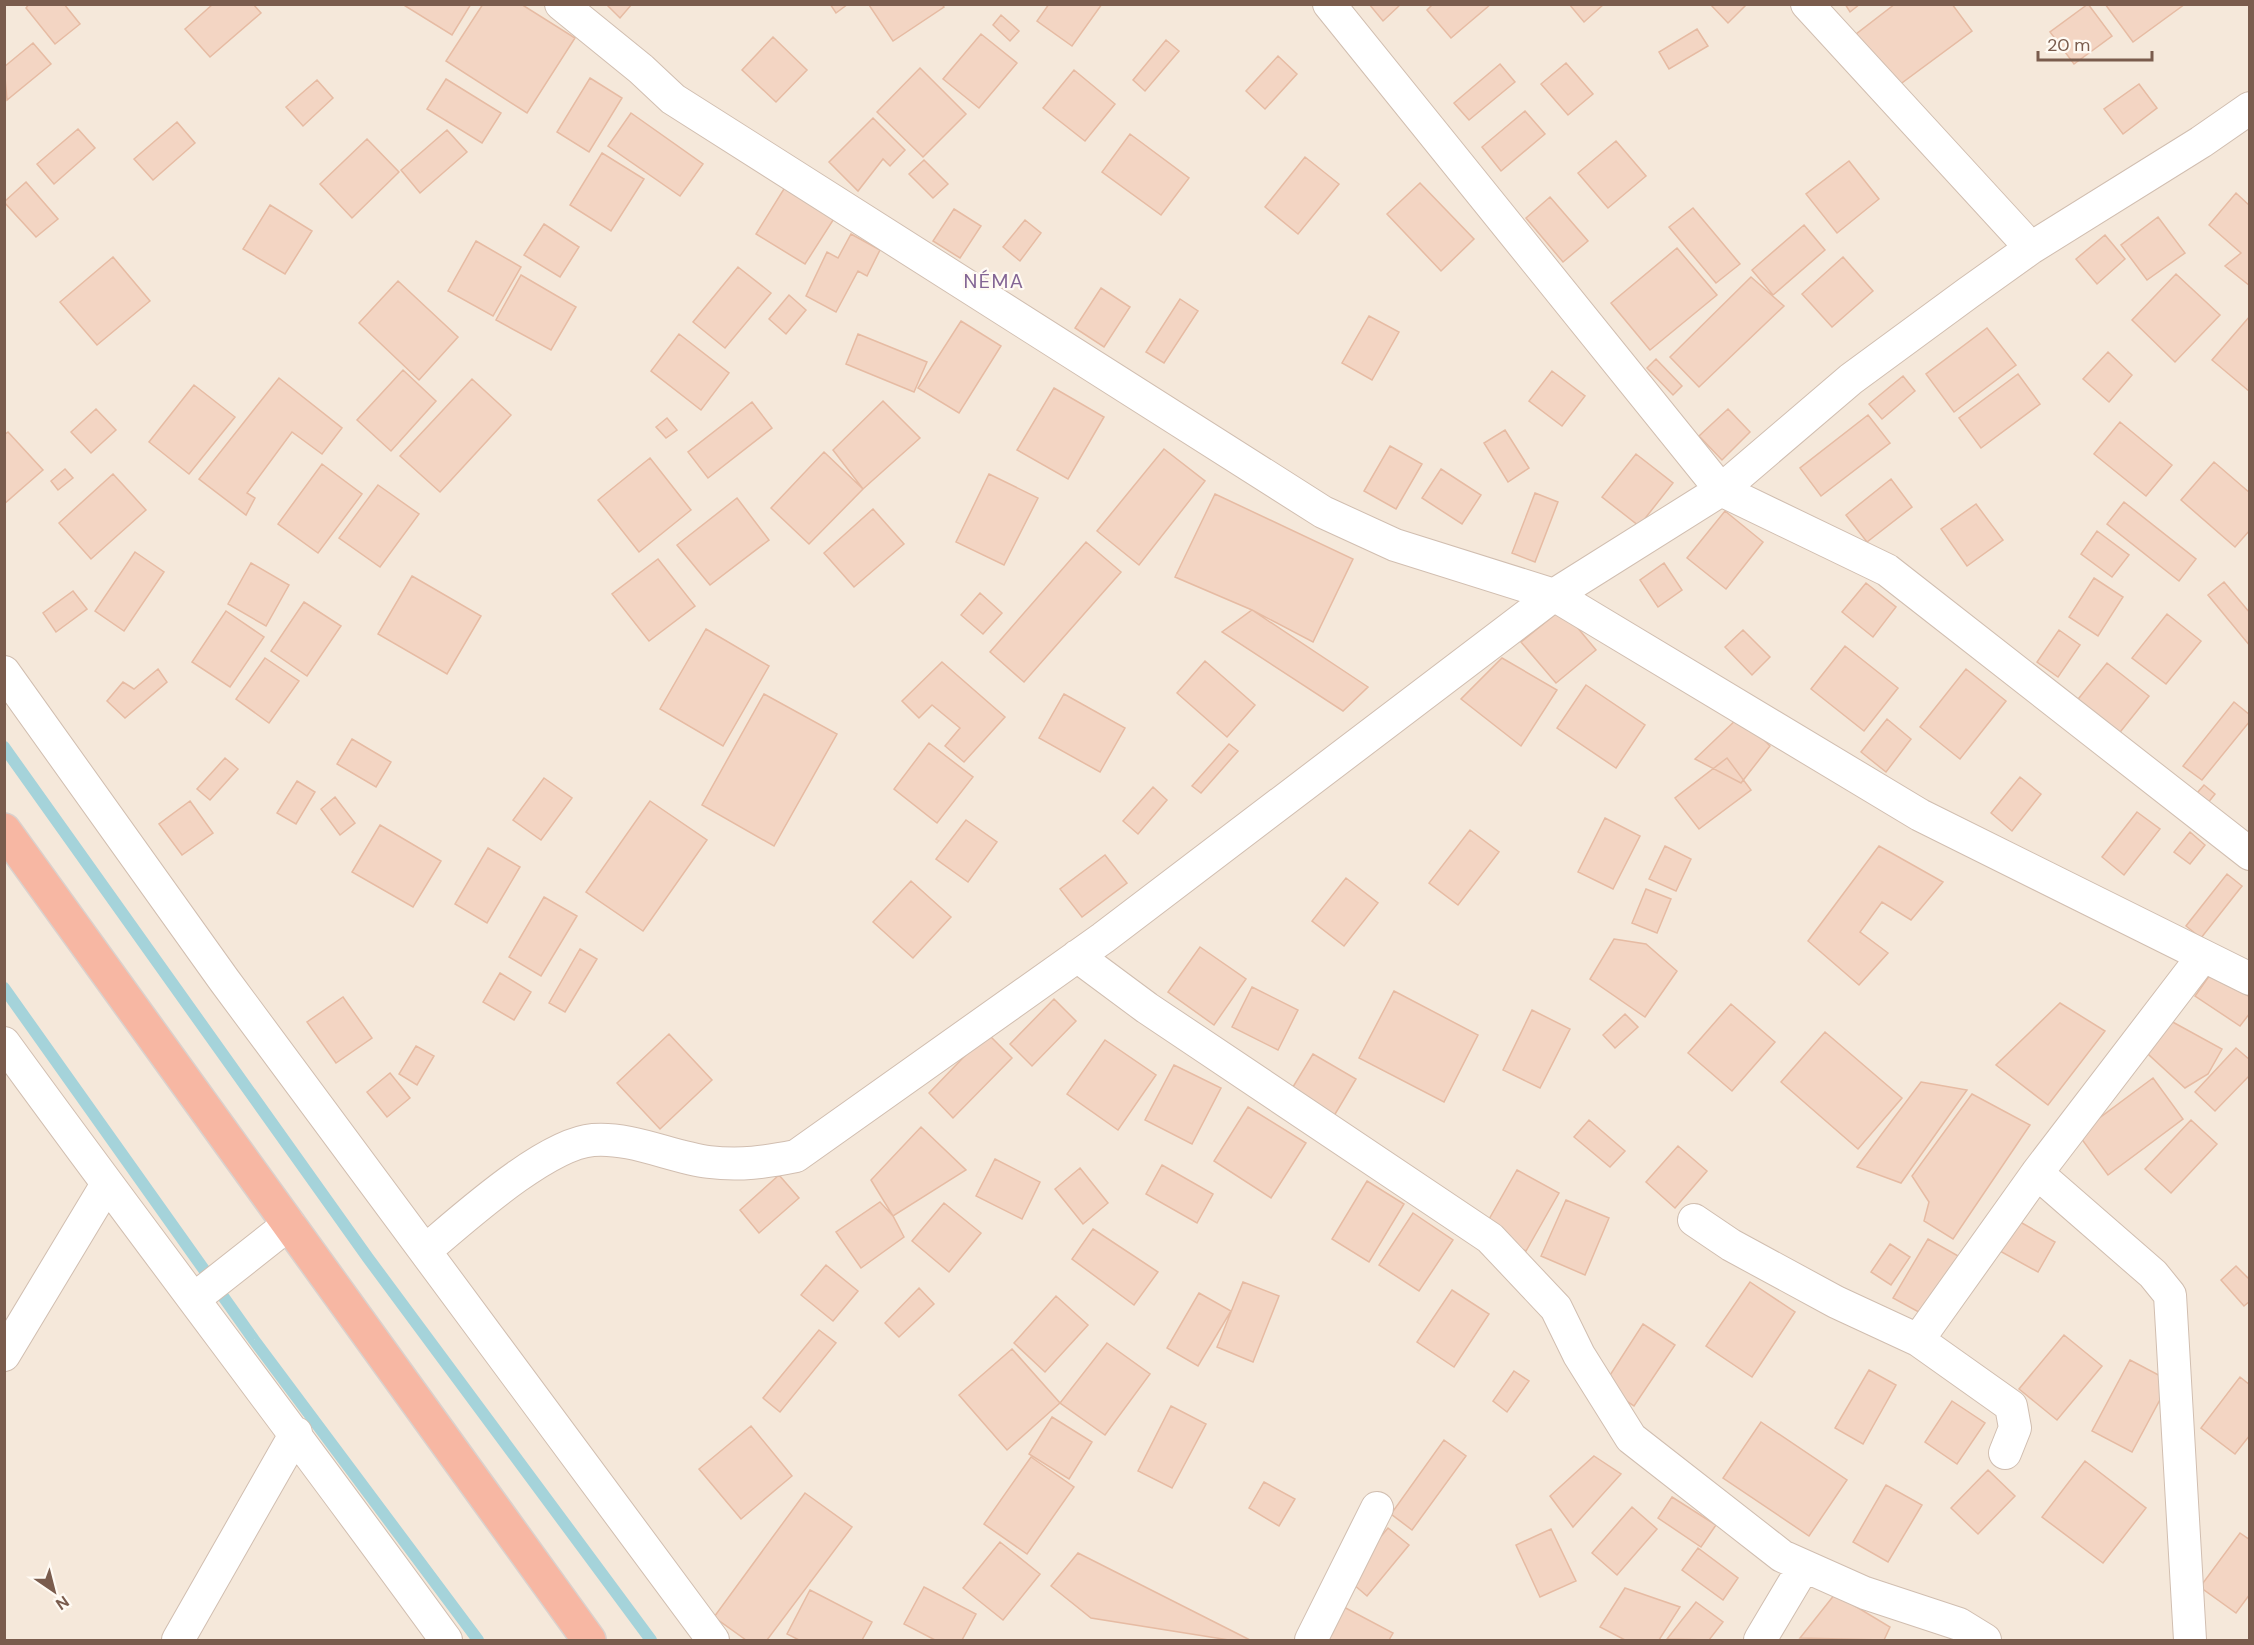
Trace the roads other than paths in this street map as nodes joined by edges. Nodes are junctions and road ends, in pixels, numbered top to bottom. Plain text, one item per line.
1 (561, 4) edge
2 (1329, 4) edge
3 (1807, 4) edge
4 (2250, 108) edge
5 (2031, 248) junction
6 (1721, 490) junction
7 (1554, 595) junction
8 (4, 672) edge
9 (4, 830) edge
10 (2250, 854) edge
11 (1077, 956) junction
12 (2203, 956) junction
13 (2250, 979) edge
14 (4, 1043) edge
15 (2037, 1173) junction
16 (107, 1184) junction
17 (1694, 1220) dead end
18 (289, 1224) junction
19 (426, 1250) junction
20 (194, 1299) junction
21 (1918, 1340) junction
22 (4, 1355) edge
23 (296, 1433) junction
24 (2006, 1453) dead end
25 (1377, 1508) dead end
26 (1804, 1566) junction
27 (178, 1641) edge
28 (446, 1641) edge
29 (590, 1641) edge
30 (713, 1641) edge
31 (1311, 1641) edge
32 (1760, 1641) edge
33 (1984, 1641) edge
34 (2190, 1641) edge

1 - 7 street
2 - 6 street
3 - 5 street
4 - 5 street
5 - 6 street
6 - 7 street
6 - 10 street
7 - 11 street
7 - 12 street
8 - 19 street
9 - 18 highway
11 - 19 street
11 - 26 street
12 - 13 street
12 - 15 street
14 - 16 street
15 - 21 street
15 - 34 street
16 - 20 street
16 - 22 street
17 - 21 street
18 - 20 street
18 - 29 highway
19 - 30 street
20 - 23 street
21 - 24 street
23 - 27 street
23 - 28 street
25 - 31 street
26 - 32 street
26 - 33 street

